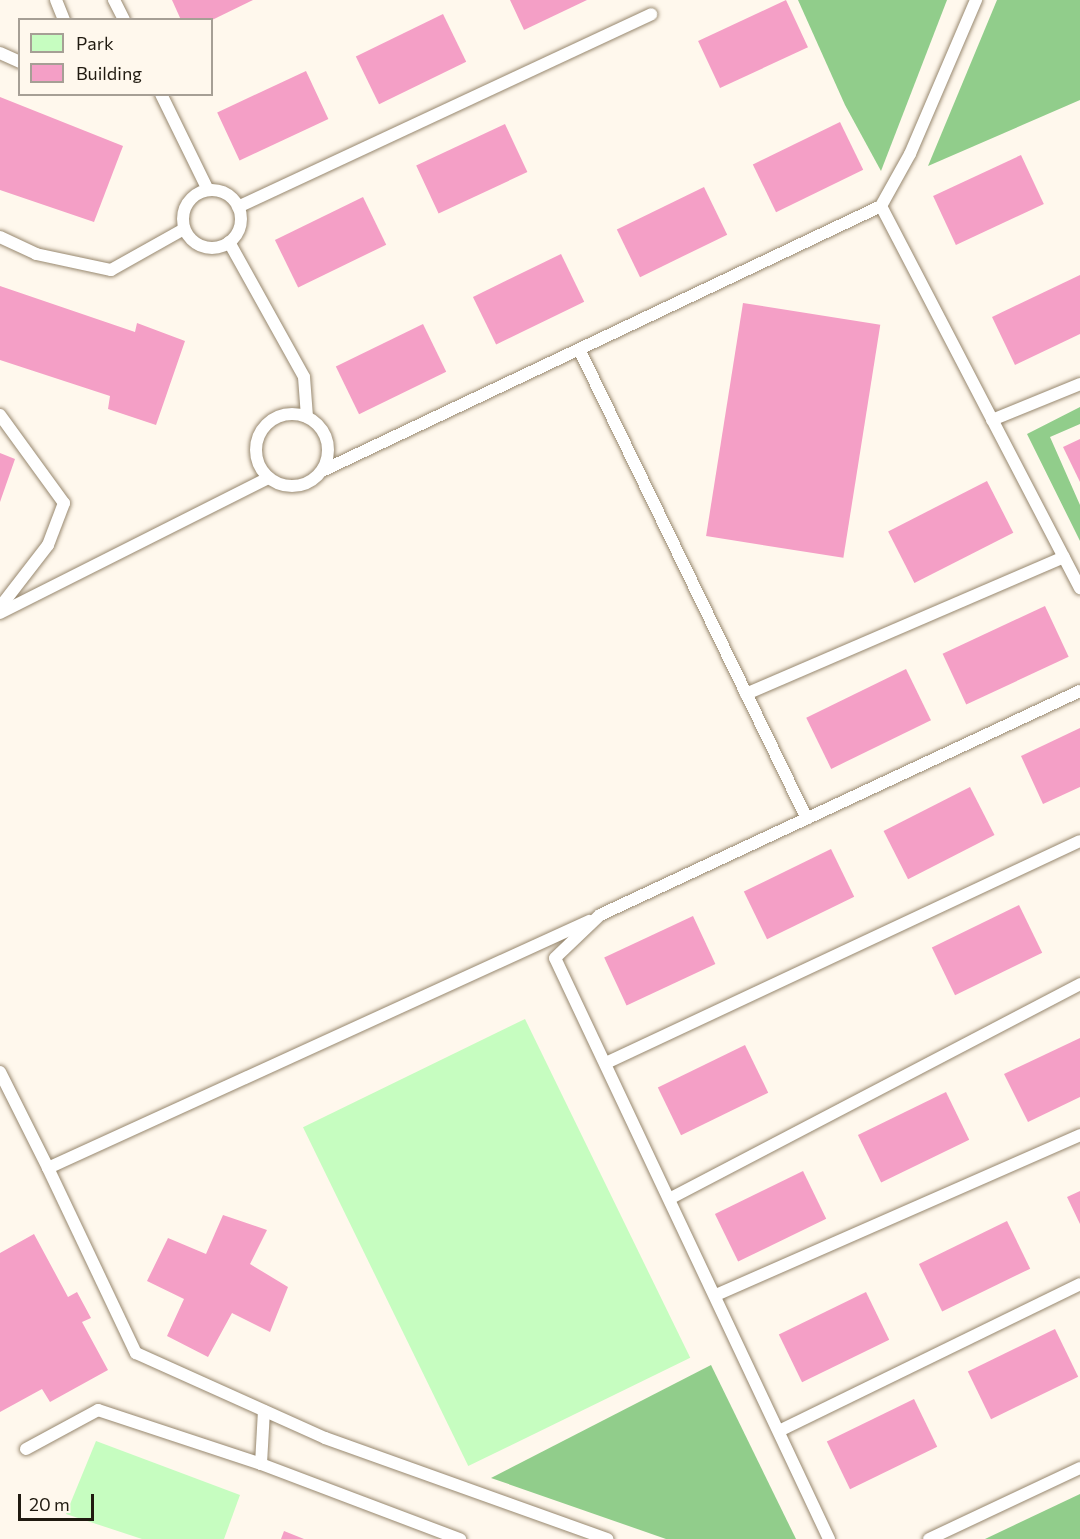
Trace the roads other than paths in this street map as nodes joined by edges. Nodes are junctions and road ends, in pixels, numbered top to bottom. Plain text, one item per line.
1 (58, 0) edge
2 (114, 0) edge
3 (976, 0) edge
4 (651, 14) dead end
5 (63, 18) edge
6 (123, 18) edge
7 (0, 53) edge
8 (18, 61) edge
9 (162, 96) edge
10 (208, 190) junction
11 (881, 206) junction
12 (238, 207) junction
13 (184, 229) junction
14 (0, 237) edge
15 (229, 242) junction
16 (579, 349) junction
17 (1080, 384) edge
18 (0, 415) edge
19 (306, 417) junction
20 (992, 420) junction
21 (322, 471) junction
22 (268, 478) junction
23 (1064, 557) junction
24 (1080, 588) edge
25 (0, 607) edge
26 (0, 613) edge
27 (1080, 691) edge
28 (746, 694) junction
29 (807, 819) junction
30 (1080, 842) edge
31 (601, 915) junction
32 (1080, 984) edge
33 (606, 1063) junction
34 (0, 1072) edge
35 (1080, 1135) edge
36 (48, 1168) junction
37 (671, 1198) junction
38 (1080, 1284) edge
39 (716, 1295) junction
40 (264, 1411) junction
41 (779, 1431) junction
42 (26, 1449) dead end
43 (261, 1464) junction
44 (1080, 1468) edge
45 (460, 1539) edge
46 (607, 1539) edge
47 (829, 1539) edge
48 (929, 1539) edge

1 - 5 lane
2 - 6 lane
3 - 11 lane
4 - 12 lane
7 - 8 lane
9 - 10 lane
10 - 12 lane
10 - 13 lane
11 - 16 lane
11 - 20 lane
12 - 15 lane
13 - 14 lane
13 - 15 lane
15 - 19 lane
16 - 21 lane
16 - 28 lane
17 - 20 lane
18 - 25 lane
19 - 21 lane
19 - 22 lane
20 - 23 lane
21 - 22 lane
22 - 26 lane
23 - 24 lane
23 - 28 lane
27 - 29 lane
28 - 29 lane
29 - 31 lane
30 - 33 lane
31 - 33 lane
31 - 36 lane
32 - 37 lane
33 - 37 lane
34 - 36 lane
35 - 39 lane
36 - 40 lane
37 - 39 lane
38 - 41 lane
39 - 41 lane
40 - 43 lane
40 - 46 lane
41 - 47 lane
42 - 43 lane
43 - 45 lane
44 - 48 lane

